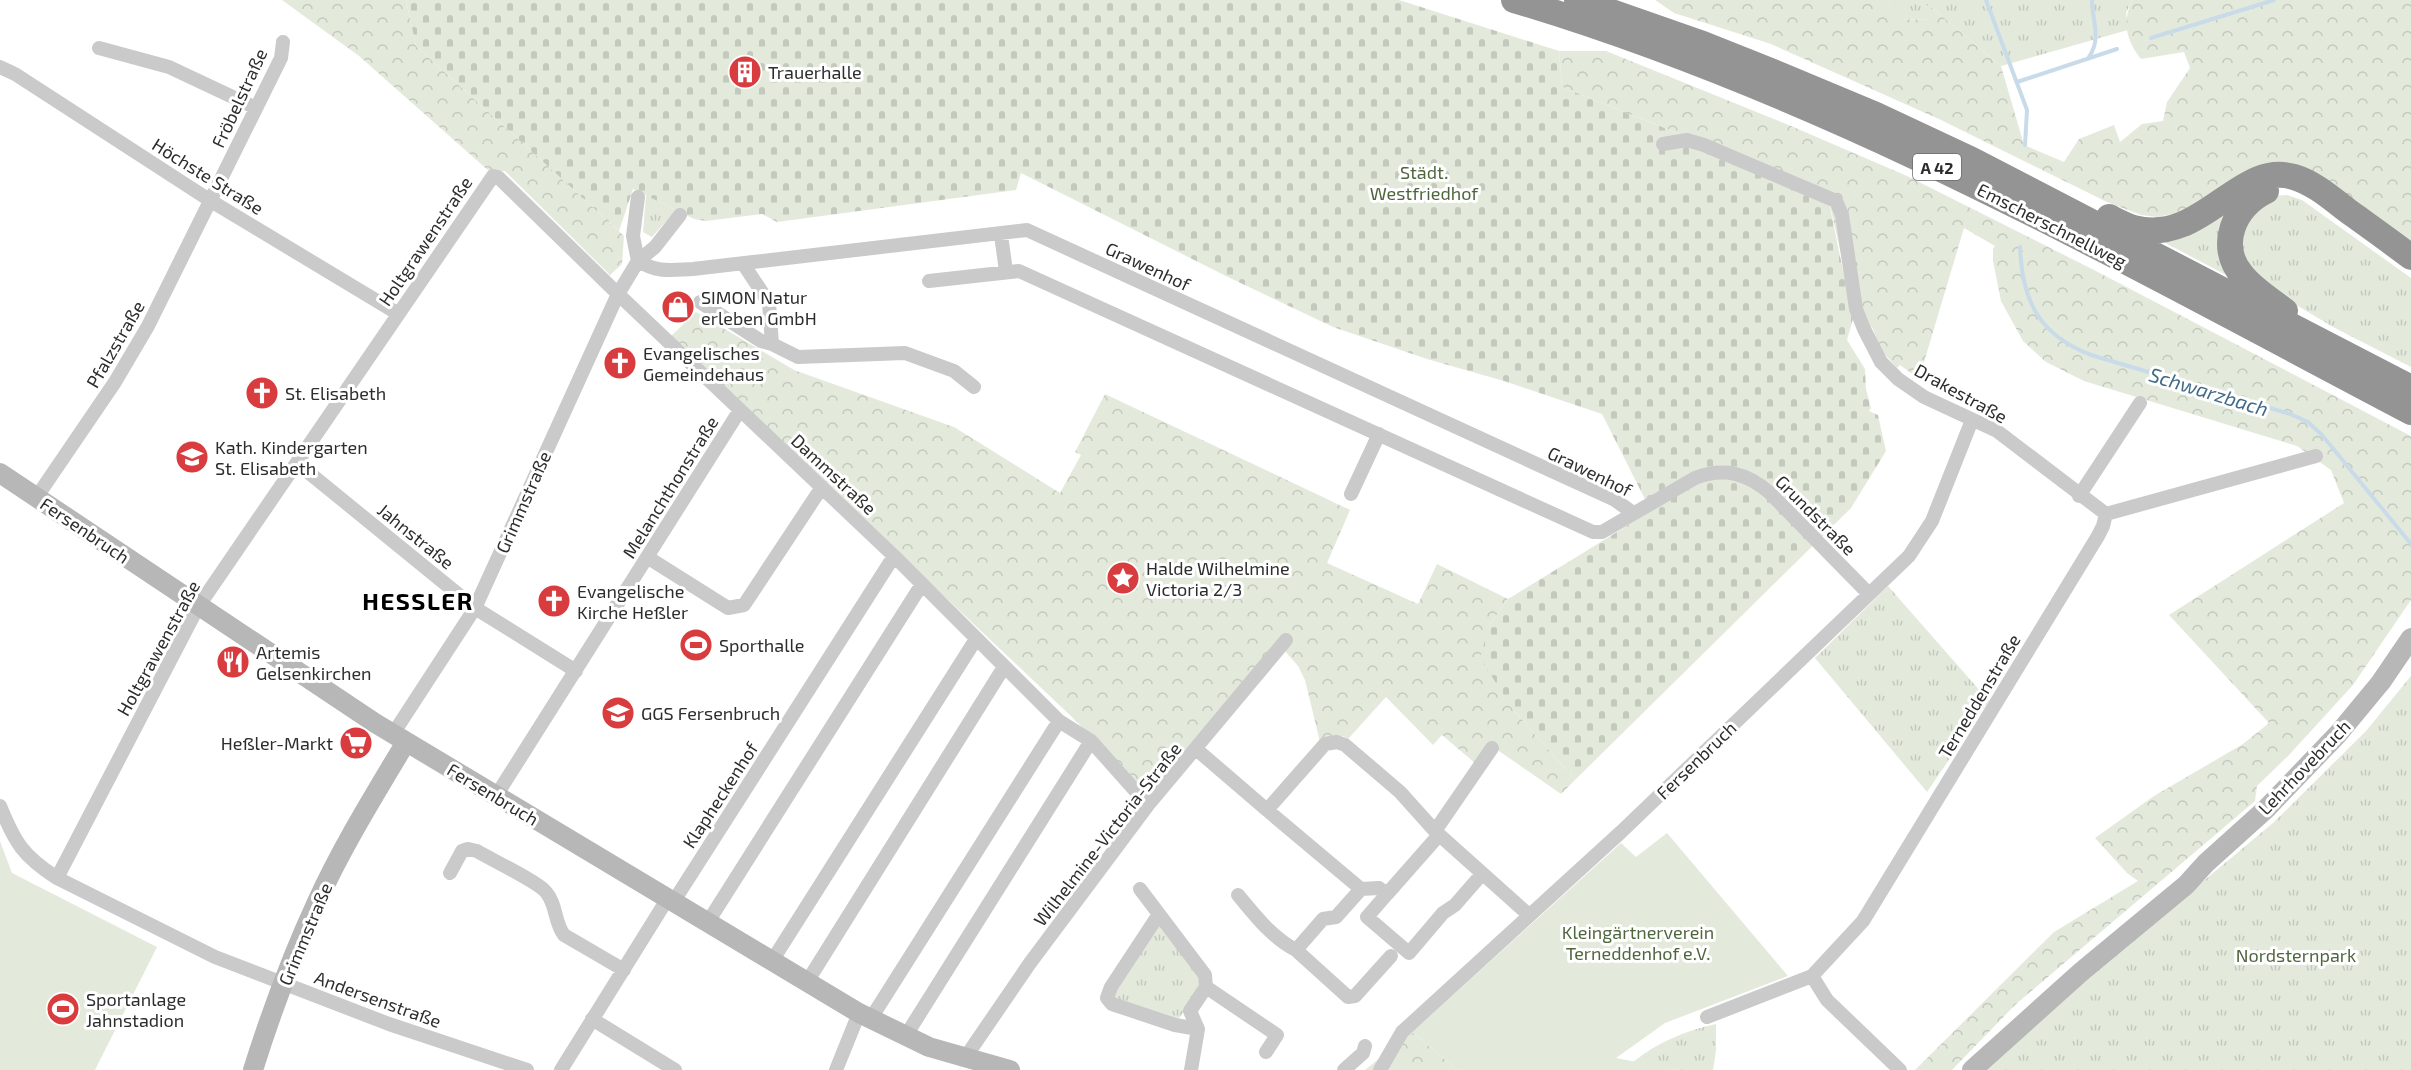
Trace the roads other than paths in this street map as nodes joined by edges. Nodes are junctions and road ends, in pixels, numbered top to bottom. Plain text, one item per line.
1 (1514, 0) edge
2 (1577, 0) edge
3 (283, 42) dead end
4 (99, 48) dead end
5 (0, 67) edge
6 (256, 108) junction
7 (1663, 144) dead end
8 (1972, 160) junction
9 (490, 178) joint
10 (638, 197) dead end
11 (211, 201) junction
12 (680, 215) dead end
13 (1001, 235) junction
14 (2411, 257) edge
15 (638, 261) junction
16 (744, 265) junction
17 (2411, 270) edge
18 (1006, 271) junction
19 (930, 281) dead end
20 (618, 294) junction
21 (700, 302) dead end
22 (397, 313) junction
23 (772, 344) junction
24 (2328, 345) junction
25 (974, 387) dead end
26 (2411, 388) edge
27 (2140, 404) dead end
28 (740, 410) junction
29 (2411, 412) edge
30 (1971, 420) junction
31 (1379, 434) junction
32 (2316, 456) dead end
33 (297, 463) junction
34 (0, 473) edge
35 (822, 487) junction
36 (1351, 494) dead end
37 (2079, 496) junction
38 (36, 498) junction
39 (1633, 513) junction
40 (2106, 514) junction
41 (894, 556) junction
42 (647, 557) junction
43 (922, 584) junction
44 (1869, 594) junction
45 (198, 607) junction
46 (475, 608) junction
47 (2411, 638) edge
48 (976, 639) junction
49 (1287, 640) dead end
50 (2411, 659) edge
51 (1004, 668) junction
52 (576, 670) junction
53 (1059, 721) junction
54 (399, 738) junction
55 (1091, 741) junction
56 (1196, 748) junction
57 (1492, 748) dead end
58 (496, 796) junction
59 (1148, 805) junction
60 (0, 806) edge
61 (1267, 810) junction
62 (1437, 833) junction
63 (450, 873) dead end
64 (1482, 874) junction
65 (57, 878) junction
66 (2186, 885) junction
67 (1140, 889) dead end
68 (1361, 889) junction
69 (1387, 894) junction
70 (1238, 895) dead end
71 (671, 900) junction
72 (1159, 914) junction
73 (1529, 915) junction
74 (708, 922) junction
75 (1296, 950) junction
76 (1391, 956) dead end
77 (772, 961) junction
78 (624, 970) junction
79 (1812, 976) junction
80 (807, 982) junction
81 (284, 983) junction
82 (1206, 987) junction
83 (865, 1017) junction
84 (1707, 1017) dead end
85 (592, 1019) junction
86 (1198, 1029) junction
87 (905, 1037) junction
88 (1365, 1046) dead end
89 (1266, 1052) dead end
90 (965, 1058) junction
91 (489, 1064) edge
92 (254, 1070) edge
93 (527, 1070) edge
94 (561, 1070) edge
95 (675, 1070) edge
96 (836, 1070) edge
97 (1010, 1070) edge
98 (1191, 1070) edge
99 (1344, 1070) edge
100 (1380, 1070) edge
101 (1900, 1070) edge
102 (1972, 1070) edge

1 - 29 highway, Emscherschnellweg / A 42
2 - 8 highway, Emscherschnellweg / A 42
3 - 6 street, Fröbelstraße
4 - 6 street
5 - 11 street, Höchste Straße
6 - 11 street, Fröbelstraße
7 - 30 street, Drakestraße
8 - 14 highway
8 - 24 highway, Emscherschnellweg / A 42
9 - 20 street, Dammstraße
9 - 22 street, Holtgrawenstraße
10 - 15 street
11 - 22 street, Höchste Straße
11 - 38 street, Pfalzstraße
12 - 15 street, Grimmstraße
13 - 16 street, Grawenhof
13 - 18 street
13 - 39 street, Grawenhof
15 - 16 street, Grawenhof
15 - 20 street, Grimmstraße
16 - 23 street
17 - 24 highway
18 - 19 street, Grawenhof
18 - 31 street, Grawenhof
20 - 28 street, Dammstraße
20 - 46 street, Grimmstraße
21 - 23 street
22 - 33 street, Holtgrawenstraße
23 - 25 street
24 - 26 highway, Emscherschnellweg / A 42
27 - 37 street
28 - 35 street, Dammstraße
28 - 42 street, Melanchthonstraße
30 - 37 street, Drakestraße
30 - 44 street, Fersenbruch
31 - 36 street
31 - 39 street, Grawenhof
32 - 40 street
33 - 45 street, Holtgrawenstraße
33 - 46 street, Jahnstraße
34 - 38 street, Fersenbruch
35 - 41 street, Dammstraße
35 - 42 street
37 - 40 street, Drakestraße
38 - 45 street, Fersenbruch
39 - 44 street, Grundstraße
40 - 79 street, Terneddenstraße
41 - 43 street, Dammstraße
41 - 71 street, Klapheckenhof
42 - 52 street, Melanchthonstraße
43 - 48 street, Dammstraße
43 - 74 street
44 - 73 street, Fersenbruch
45 - 54 street, Fersenbruch
45 - 65 street, Holtgrawenstraße
46 - 52 street, Jahnstraße
46 - 54 street, Grimmstraße
47 - 66 street, Lehrhovebruch
48 - 51 street, Dammstraße
48 - 77 street
49 - 56 street, Wilhelmine-Victoria-Straße
50 - 66 street, Lehrhovebruch
51 - 53 street, Dammstraße
51 - 80 street
52 - 58 street, Melanchthonstraße
53 - 55 street, Dammstraße
53 - 83 street
54 - 58 street, Fersenbruch
54 - 81 street, Grimmstraße
55 - 59 street, Dammstraße
55 - 87 street
56 - 59 street, Wilhelmine-Victoria-Straße
56 - 61 street
57 - 62 street
58 - 71 street, Fersenbruch
59 - 90 street, Wilhelmine-Victoria-Straße
60 - 65 street, Andersenstraße
61 - 62 street
61 - 68 street
62 - 64 street
62 - 69 street
63 - 78 street
64 - 69 street
64 - 73 street
65 - 81 street, Andersenstraße
66 - 102 street, Lehrhovebruch
67 - 72 street
68 - 69 street
68 - 75 street
70 - 75 street
71 - 74 street, Fersenbruch
71 - 78 street, Klapheckenhof
72 - 82 street
72 - 86 street
73 - 100 street, Fersenbruch
74 - 77 street, Fersenbruch
75 - 76 street
77 - 80 street, Fersenbruch
78 - 85 street, Klapheckenhof
79 - 84 street, Terneddenstraße
79 - 101 street
80 - 83 street, Fersenbruch
81 - 91 street, Andersenstraße
81 - 92 street, Grimmstraße
82 - 86 street
82 - 89 street
83 - 87 street, Fersenbruch
83 - 96 street
85 - 94 street, Klapheckenhof
85 - 95 street
86 - 98 street
87 - 90 street, Fersenbruch
88 - 99 street
90 - 97 street, Fersenbruch
91 - 93 street, Andersenstraße

